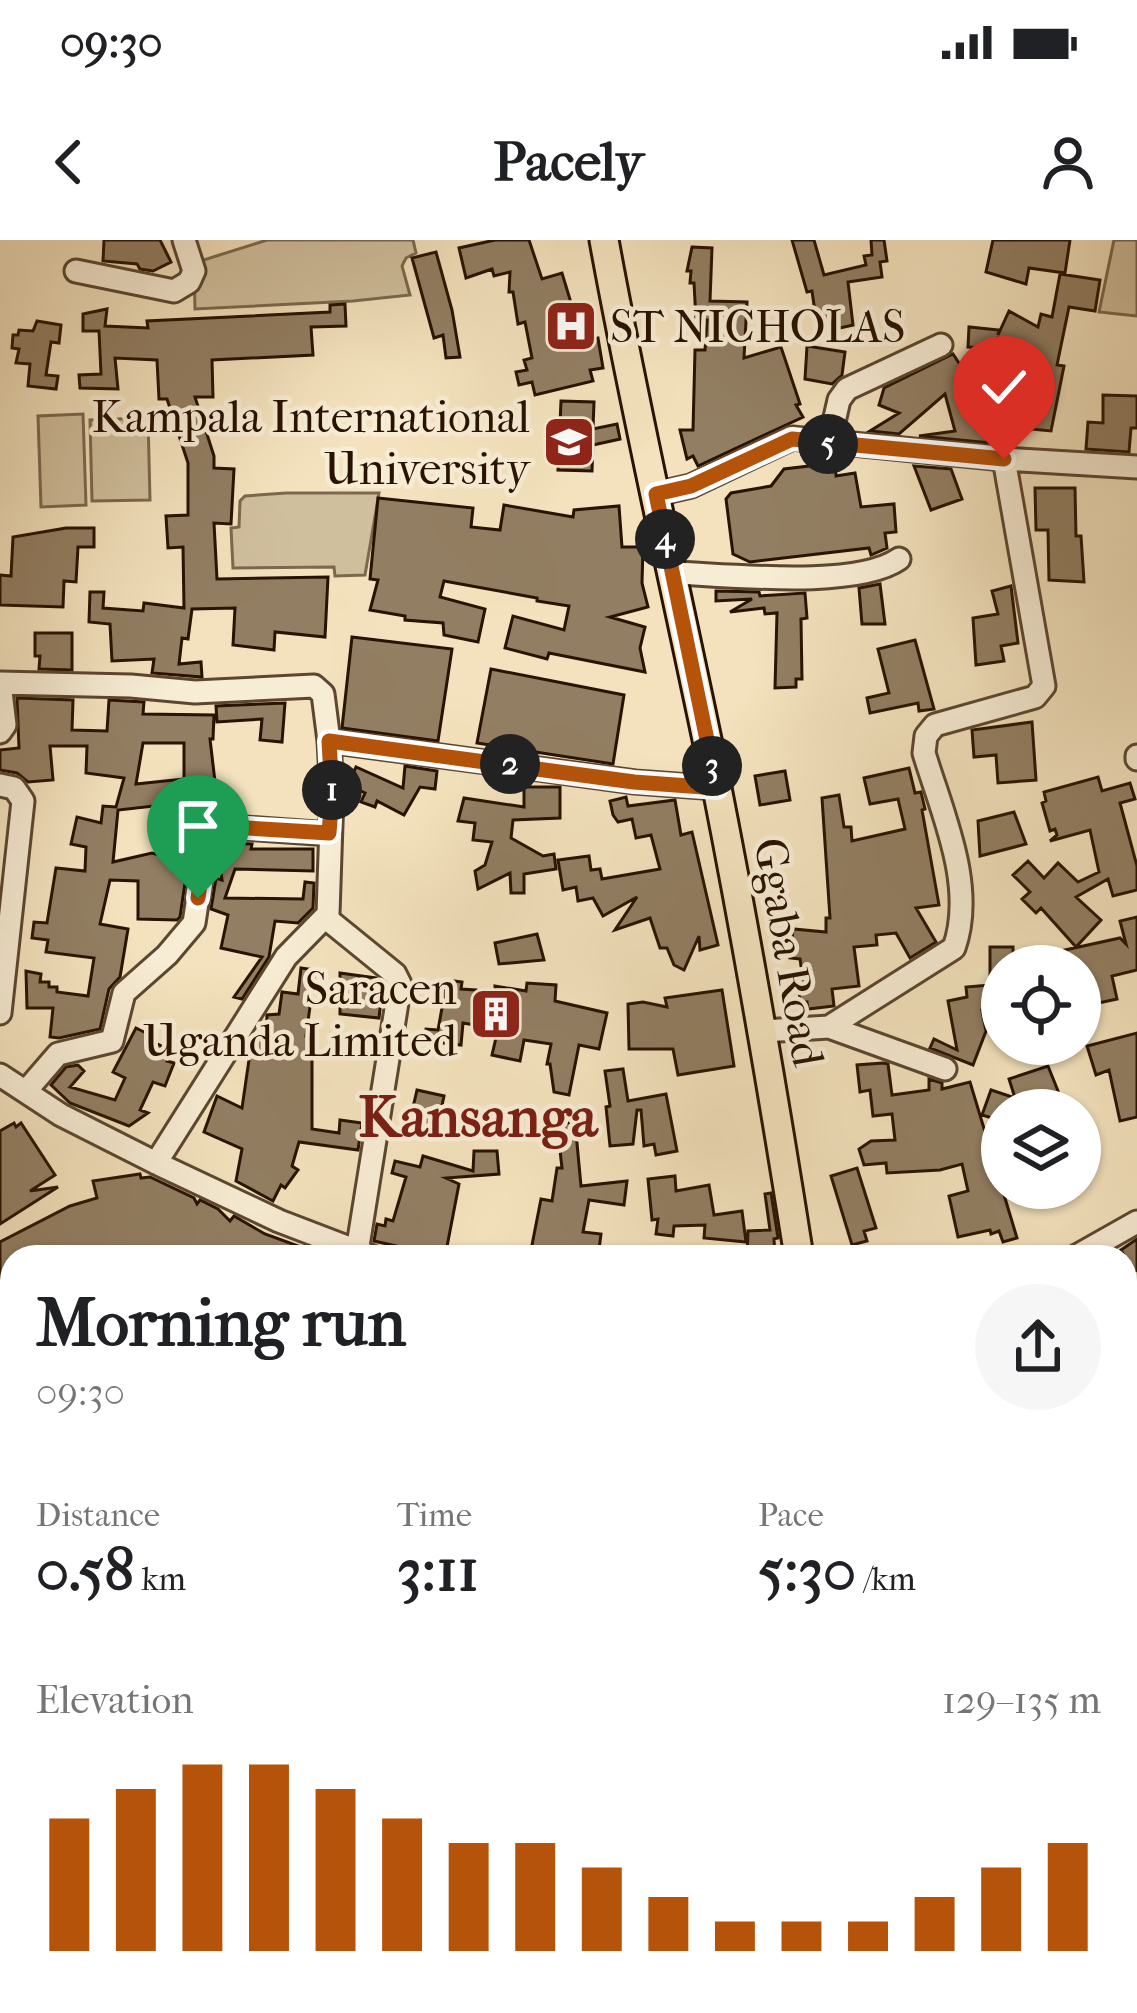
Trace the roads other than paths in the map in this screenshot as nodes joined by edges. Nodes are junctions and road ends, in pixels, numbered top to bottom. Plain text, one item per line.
1 (184, 240) edge
2 (604, 240) edge
3 (76, 271) dead end
4 (941, 345) dead end
5 (829, 444) junction
6 (1004, 459) junction
7 (1137, 467) edge
8 (656, 494) junction
9 (899, 559) dead end
10 (673, 573) junction
11 (0, 732) edge
12 (329, 741) junction
13 (0, 785) edge
14 (717, 788) junction
15 (329, 833) junction
16 (326, 918) junction
17 (0, 1013) edge
18 (829, 1027) junction
19 (763, 1031) junction
20 (945, 1069) dead end
21 (0, 1075) edge
22 (24, 1089) junction
23 (0, 1101) edge
24 (156, 1162) junction
25 (1137, 1222) edge
26 (339, 1245) edge
27 (366, 1245) edge
28 (797, 1245) edge
29 (1096, 1245) edge

1 - 3 street
2 - 8 main road, Ggaba Road
4 - 5 street
5 - 6 street
5 - 8 street
6 - 7 street
6 - 18 street
8 - 10 main road, Ggaba Road
9 - 10 street
10 - 14 main road, Ggaba Road
11 - 12 street
12 - 14 street
12 - 15 street
13 - 17 street
14 - 19 main road, Ggaba Road
15 - 16 street
15 - 22 street
16 - 24 street
16 - 27 street
18 - 19 street
18 - 20 street
19 - 28 main road, Ggaba Road
21 - 22 street
22 - 23 street
22 - 24 street
24 - 26 street
25 - 29 street

